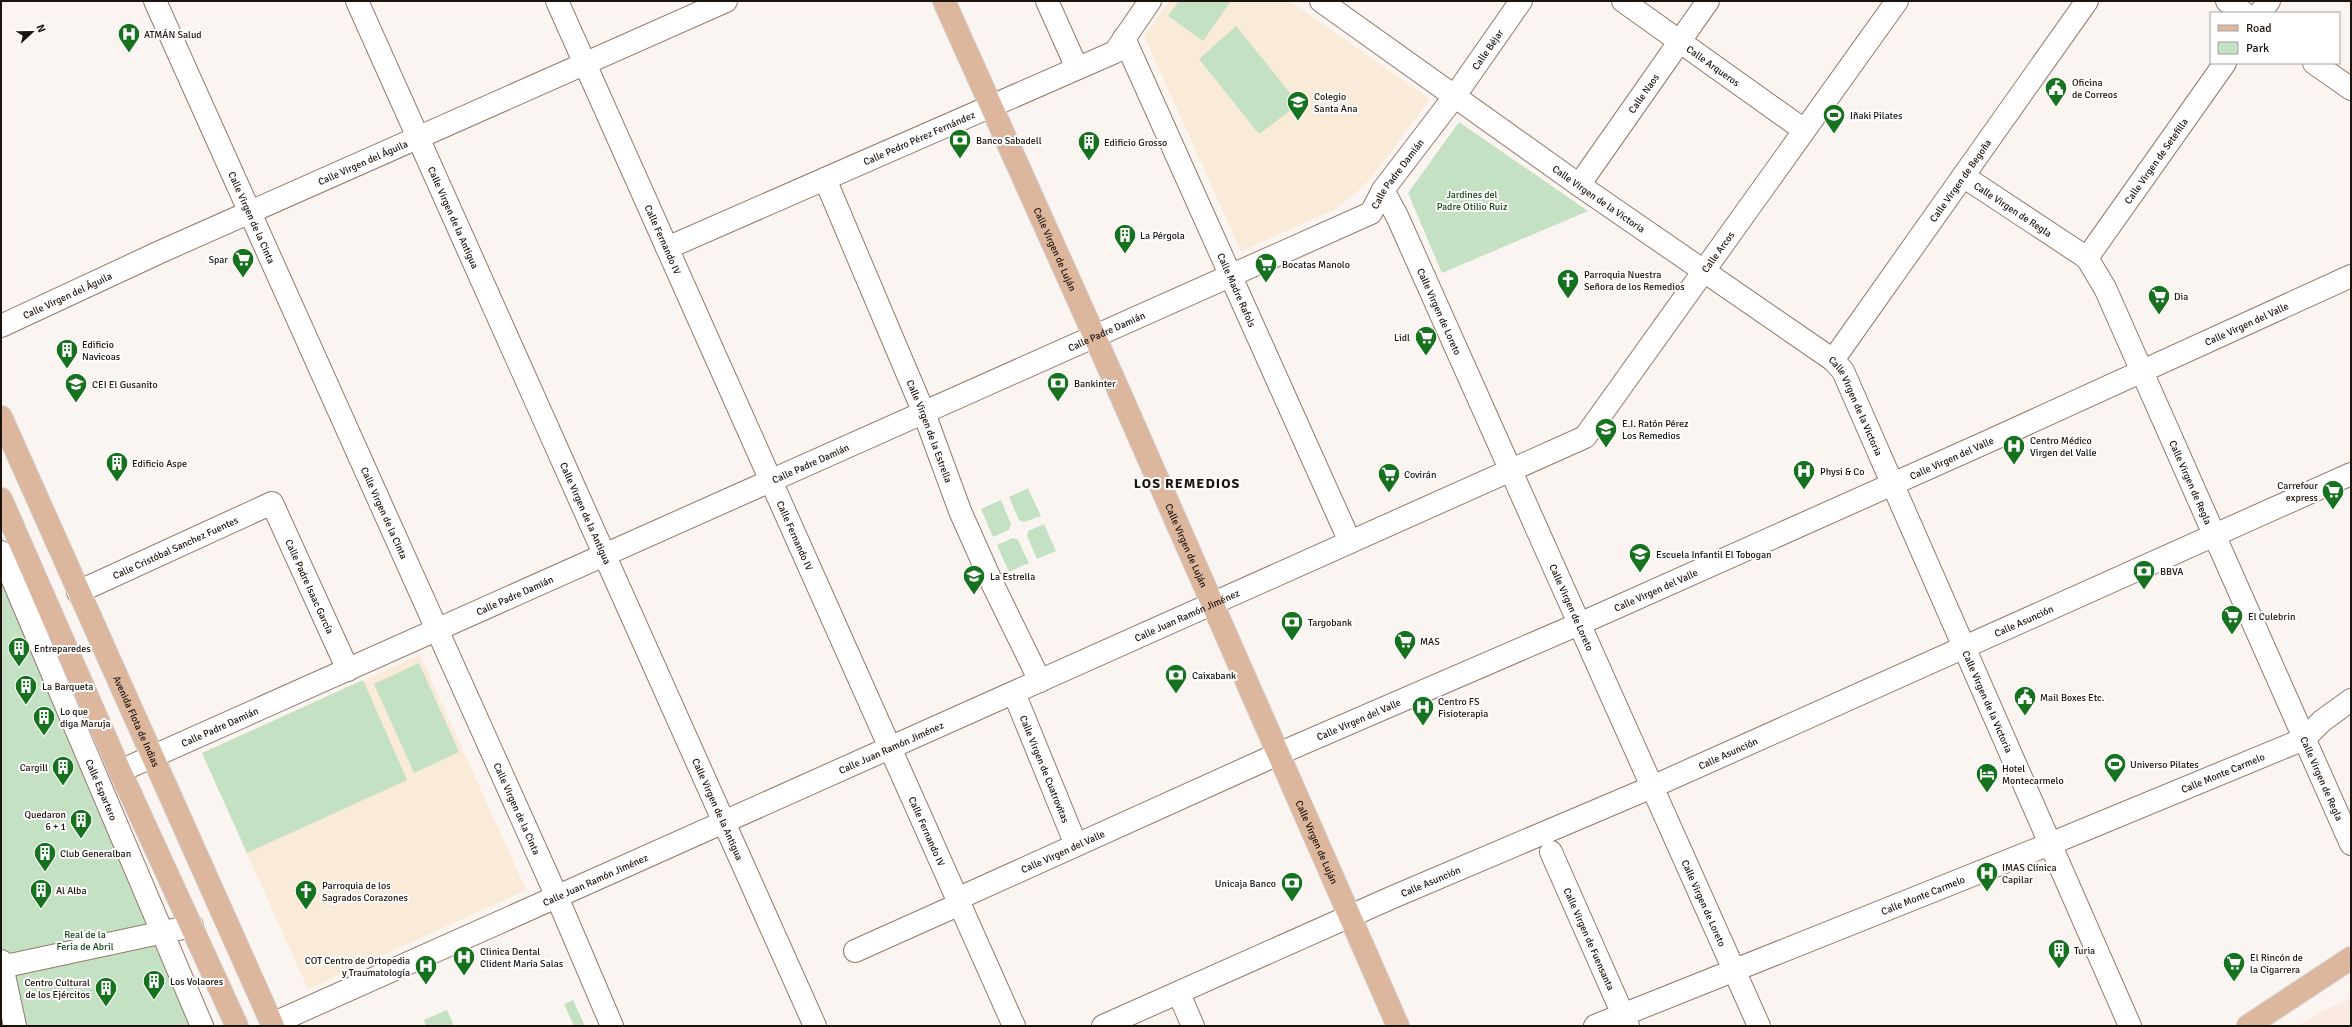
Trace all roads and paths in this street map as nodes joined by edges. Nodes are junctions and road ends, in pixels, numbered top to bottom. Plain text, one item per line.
1 (155, 1) edge
2 (357, 1) edge
3 (557, 1) edge
4 (726, 1) edge
5 (944, 1) edge
6 (1047, 1) edge
7 (1150, 1) edge
8 (1521, 1) edge
9 (1623, 1) edge
10 (1708, 1) edge
11 (1897, 1) edge
12 (2087, 1) edge
13 (2227, 1) edge
14 (2269, 1) edge
15 (1328, 3) edge
16 (2243, 12) edge
17 (2261, 12) edge
18 (1124, 38) junction
19 (1679, 41) junction
20 (585, 64) junction
21 (2224, 64) edge
22 (2315, 64) edge
23 (1077, 68) junction
24 (2351, 89) edge
25 (1454, 97) junction
26 (990, 107) junction
27 (1804, 130) junction
28 (418, 138) junction
29 (1964, 176) junction
30 (824, 179) junction
31 (1578, 185) junction
32 (1382, 190) junction
33 (250, 212) junction
34 (667, 248) junction
35 (2087, 258) junction
36 (1703, 272) junction
37 (1231, 276) junction
38 (2351, 276) edge
39 (1, 326) edge
40 (1094, 336) junction
41 (1833, 360) junction
42 (2143, 372) junction
43 (924, 413) junction
44 (1, 417) edge
45 (1511, 471) junction
46 (2351, 474) edge
47 (771, 482) junction
48 (1893, 483) junction
49 (1, 499) edge
50 (272, 503) joint
51 (2216, 536) junction
52 (1350, 542) junction
53 (1, 552) edge
54 (604, 556) junction
55 (66, 565) junction
56 (33, 572) junction
57 (6, 578) edge
58 (78, 592) junction
59 (1211, 603) junction
60 (1578, 624) junction
61 (437, 630) junction
62 (1966, 648) junction
63 (348, 670) junction
64 (1040, 681) junction
65 (1014, 693) junction
66 (2351, 700) edge
67 (2304, 739) junction
68 (890, 748) junction
69 (1278, 754) junction
70 (153, 757) junction
71 (120, 771) junction
72 (1652, 788) junction
73 (724, 822) junction
74 (2050, 844) junction
75 (2351, 844) edge
76 (1076, 845) junction
77 (1551, 852) dead end
78 (557, 897) junction
79 (958, 902) junction
80 (1350, 916) junction
81 (225, 918) junction
82 (192, 926) junction
83 (162, 933) junction
84 (855, 951) dead end
85 (2351, 958) edge
86 (1, 965) edge
87 (1734, 971) junction
88 (1178, 994) junction
89 (1626, 1020) edge
90 (272, 1025) edge
91 (15, 1026) edge
92 (202, 1026) edge
93 (237, 1026) edge
94 (612, 1026) edge
95 (815, 1026) edge
96 (1014, 1026) edge
97 (1103, 1026) edge
98 (1193, 1026) edge
99 (1398, 1026) edge
100 (1595, 1026) edge
101 (1759, 1026) edge
102 (2130, 1026) edge
103 (2248, 1026) edge

1 - 33 street, Calle Virgen de la Cinta
2 - 28 street, Calle Virgen de la Antigua
3 - 20 street, Calle Fernando IV
4 - 20 street, Calle Virgen del Águila
5 - 26 main road, Calle Virgen de Luján
6 - 23 street
7 - 18 street, Calle Pedro Pérez Fernández
8 - 25 street, Calle Béjar
9 - 19 street, Calle Arqueros
10 - 19 street, Calle Naos
11 - 27 street, Calle Arcos
12 - 29 street, Calle Virgen de Begoña
13 - 16 street
14 - 17 street
15 - 25 street, Calle Virgen de la Victoria
18 - 23 street, Calle Pedro Pérez Fernández
18 - 37 street, Calle Madre Rafols
19 - 27 street, Calle Arqueros
19 - 31 street, Calle Naos
20 - 28 street, Calle Virgen del Águila
20 - 34 street, Calle Fernando IV
21 - 35 street, Calle Virgen de Setefilla
22 - 24 street
23 - 26 street, Calle Pedro Pérez Fernández
25 - 31 street, Calle Virgen de la Victoria
25 - 32 street, Calle Padre Damián
26 - 30 street, Calle Pedro Pérez Fernández
26 - 40 main road, Calle Virgen de Luján
27 - 36 street, Calle Arcos
28 - 33 street, Calle Virgen del Águila
28 - 54 street, Calle Virgen de la Antigua
29 - 35 street, Calle Virgen de Regla
29 - 41 street, Calle Virgen de Begoña
30 - 34 street, Calle Pedro Pérez Fernández
30 - 43 street, Calle Virgen de la Estrella
31 - 36 street, Calle Virgen de la Victoria
32 - 37 street, Calle Padre Damián
32 - 45 street, Calle Virgen de Loreto
33 - 39 street, Calle Virgen del Águila
33 - 61 street, Calle Virgen de la Cinta
34 - 47 street, Calle Fernando IV
35 - 42 street, Calle Virgen de Regla
36 - 41 street, Calle Virgen de la Victoria
36 - 45 street, Calle Arcos
37 - 40 street, Calle Padre Damián
37 - 52 street, Calle Madre Rafols
38 - 42 street, Calle Virgen del Valle
40 - 43 street, Calle Padre Damián
40 - 59 main road, Calle Virgen de Luján
41 - 48 street, Calle Virgen de la Victoria
42 - 48 street, Calle Virgen del Valle
42 - 51 street, Calle Virgen de Regla
43 - 47 street, Calle Padre Damián
43 - 64 street, Calle Virgen de la Estrella
44 - 55 main road, Avenida Flota de Indias
45 - 52 street, Calle Juan Ramón Jiménez
45 - 60 street, Calle Virgen de Loreto
46 - 51 street, Calle Asunción
47 - 54 street, Calle Padre Damián
47 - 68 street, Calle Fernando IV
48 - 60 street, Calle Virgen del Valle
48 - 62 street, Calle Virgen de la Victoria
49 - 56 main road
50 - 58 street, Calle Cristóbal Sanchez Fuentes
50 - 63 street, Calle Padre Isaac García
51 - 62 street, Calle Asunción
51 - 67 street, Calle Virgen de Regla
52 - 59 street, Calle Juan Ramón Jiménez
53 - 57 street, Calle Espartero
54 - 61 street, Calle Padre Damián
54 - 73 street, Calle Virgen de la Antigua
55 - 56 main road
55 - 58 main road, Avenida Flota de Indias
56 - 57 street
56 - 71 main road
57 - 83 street, Calle Espartero
58 - 70 main road, Avenida Flota de Indias
59 - 64 street, Calle Juan Ramón Jiménez
59 - 69 main road, Calle Virgen de Luján
60 - 69 street, Calle Virgen del Valle
60 - 72 street, Calle Virgen de Loreto
61 - 63 street, Calle Padre Damián
61 - 78 street, Calle Virgen de la Cinta
62 - 72 street, Calle Asunción
62 - 74 street, Calle Virgen de la Victoria
63 - 70 street, Calle Padre Damián
64 - 65 street, Calle Juan Ramón Jiménez
65 - 68 street, Calle Juan Ramón Jiménez
65 - 76 street, Calle Virgen de Cuatrovitas
66 - 67 street, Calle Monte Carmelo
67 - 74 street, Calle Monte Carmelo
67 - 75 street, Calle Virgen de Regla
68 - 73 street, Calle Juan Ramón Jiménez
68 - 79 street, Calle Fernando IV
69 - 76 street, Calle Virgen del Valle
69 - 80 main road, Calle Virgen de Luján
70 - 71 street, Calle Padre Damián
70 - 81 main road, Avenida Flota de Indias
71 - 82 main road
72 - 80 street, Calle Asunción
72 - 87 street, Calle Virgen de Loreto
73 - 78 street, Calle Juan Ramón Jiménez
73 - 95 street, Calle Virgen de la Antigua
74 - 87 street, Calle Monte Carmelo
74 - 102 street, Calle Virgen de la Victoria
76 - 79 street, Calle Virgen del Valle
77 - 89 street, Calle Virgen de Fuensanta
78 - 90 street, Calle Juan Ramón Jiménez
78 - 94 street, Calle Virgen de la Cinta
79 - 84 street, Calle Virgen del Valle
79 - 96 street, Calle Fernando IV
80 - 88 street, Calle Asunción
80 - 99 main road, Calle Virgen de Luján
81 - 82 main road
81 - 90 main road, Avenida Flota de Indias
82 - 83 street
82 - 93 main road
83 - 86 street
83 - 92 street, Calle Espartero
85 - 103 main road
86 - 91 street
87 - 89 street, Calle Monte Carmelo
87 - 101 street, Calle Virgen de Loreto
88 - 97 street, Calle Asunción
88 - 98 street
89 - 100 street, Calle Monte Carmelo

